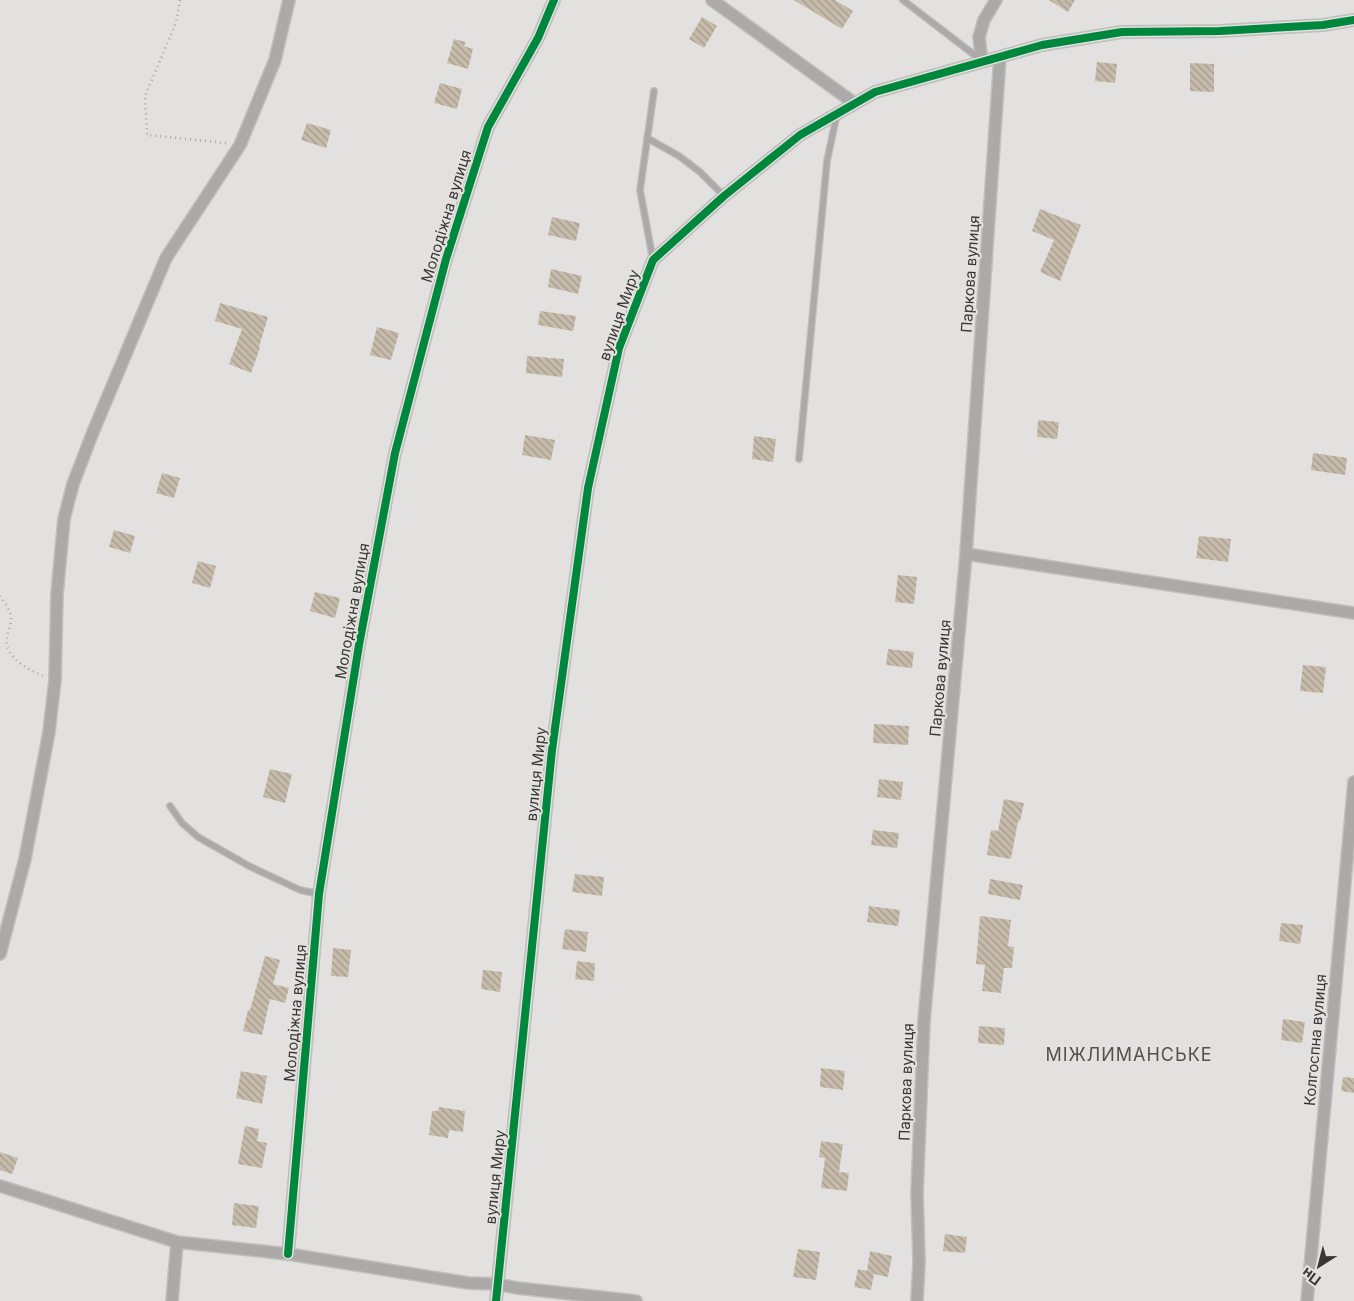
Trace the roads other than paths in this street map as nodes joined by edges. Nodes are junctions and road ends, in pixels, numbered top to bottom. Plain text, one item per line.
1 (289, 0) edge
2 (554, 0) edge
3 (712, 0) edge
4 (903, 0) edge
5 (996, 0) edge
6 (1354, 20) edge
7 (1000, 57) junction
8 (982, 62) junction
9 (654, 91) dead end
10 (854, 103) junction
11 (838, 113) junction
12 (647, 138) junction
13 (724, 196) junction
14 (653, 260) junction
15 (799, 459) dead end
16 (966, 554) junction
17 (1354, 613) edge
18 (1354, 782) edge
19 (170, 806) dead end
20 (319, 894) junction
21 (0, 954) edge
22 (0, 1186) edge
23 (177, 1242) junction
24 (288, 1254) junction
25 (498, 1284) junction
26 (172, 1301) edge
27 (496, 1301) edge
28 (636, 1301) edge
29 (917, 1301) edge
30 (1306, 1301) edge

1 - 21 street
2 - 20 street, Молодіжна вулиця
3 - 10 street
4 - 8 lane
5 - 8 street
6 - 7 street
7 - 8 street
7 - 16 street, Паркова вулиця
8 - 10 street
9 - 12 lane
10 - 11 street
11 - 13 street
11 - 15 lane
12 - 13 lane
12 - 14 lane
13 - 14 street
14 - 25 street, вулиця Миру
16 - 17 street
16 - 29 street, Паркова вулиця
18 - 30 street, Колгоспна вулиця
19 - 20 lane
20 - 24 street, Молодіжна вулиця
22 - 23 street
23 - 24 street
23 - 26 street
24 - 25 street
25 - 27 street, вулиця Миру
25 - 28 street

